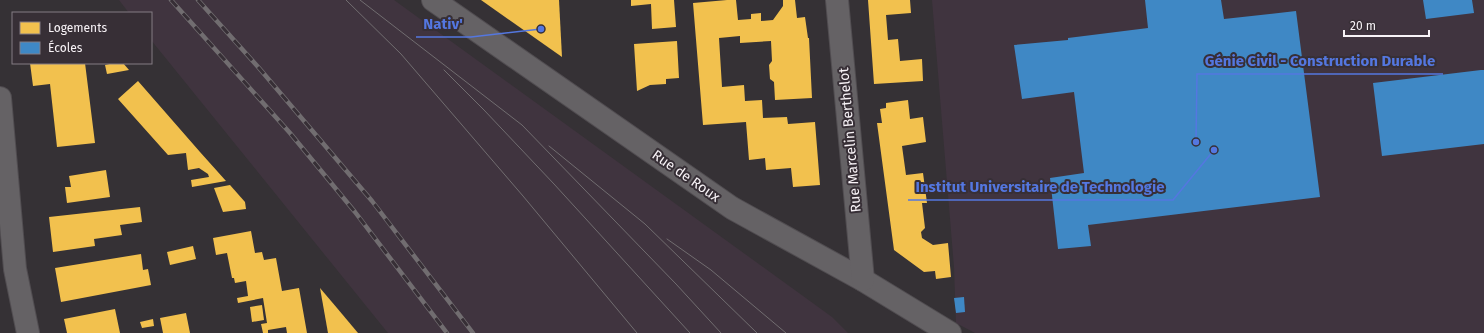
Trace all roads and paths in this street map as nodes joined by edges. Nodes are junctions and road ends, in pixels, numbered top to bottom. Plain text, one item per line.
1 (433, 0) edge
2 (837, 0) edge
3 (0, 98) edge
4 (863, 280) junction
5 (28, 333) edge
6 (950, 333) edge

1 - 4 street, Rue de Roux
2 - 4 street, Rue Marcelin Berthelot
3 - 5 street
4 - 6 street, Rue de Roux

